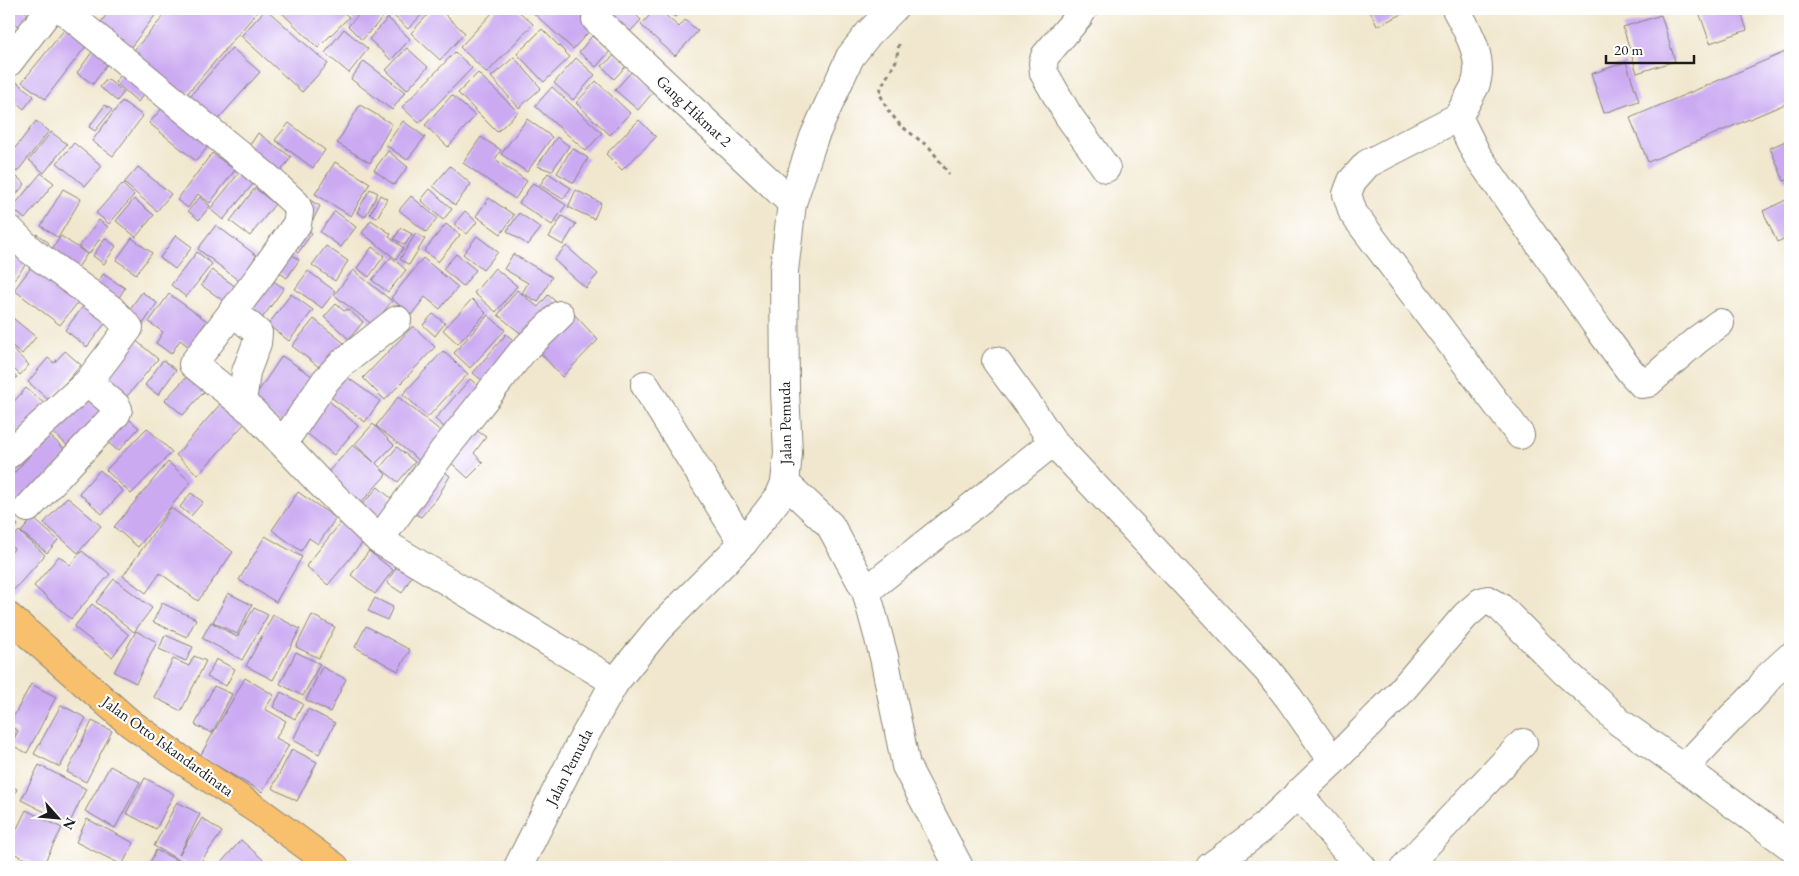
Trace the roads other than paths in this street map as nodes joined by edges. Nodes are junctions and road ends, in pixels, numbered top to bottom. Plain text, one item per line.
1 (50, 9) edge
2 (62, 9) edge
3 (892, 9) edge
4 (1083, 9) edge
5 (1456, 9) edge
6 (596, 19) dead end
7 (9, 62) edge
8 (1458, 117) junction
9 (1106, 168) dead end
10 (792, 203) junction
11 (9, 229) edge
12 (233, 311) junction
13 (560, 315) dead end
14 (397, 320) dead end
15 (1720, 323) dead end
16 (996, 361) dead end
17 (88, 382) junction
18 (646, 385) dead end
19 (242, 403) junction
20 (1520, 435) dead end
21 (1053, 442) junction
22 (283, 443) junction
23 (9, 454) edge
24 (785, 483) junction
25 (28, 508) dead end
26 (378, 540) junction
27 (743, 543) junction
28 (866, 591) junction
29 (9, 617) edge
30 (1790, 657) edge
31 (615, 682) junction
32 (1524, 743) dead end
33 (1333, 762) junction
34 (1684, 768) junction
35 (1298, 793) junction
36 (1790, 846) edge
37 (334, 867) edge
38 (518, 867) edge
39 (959, 867) edge
40 (1210, 867) edge
41 (1362, 867) edge
42 (1405, 867) edge

1 - 7 street
2 - 12 street
3 - 10 street, Jalan Pemuda
4 - 9 street
5 - 8 street
6 - 10 street, Gang Hikmat 2
8 - 15 street
8 - 20 street
10 - 24 street, Jalan Pemuda
11 - 17 street
12 - 19 street
12 - 19 street
13 - 26 street
14 - 22 street
16 - 21 street
17 - 23 street
17 - 25 street
18 - 27 street
19 - 22 street
21 - 28 street
21 - 33 street
22 - 26 street
24 - 27 street, Jalan Pemuda
24 - 28 street
26 - 31 street
27 - 31 street, Jalan Pemuda
28 - 39 street
29 - 37 main road, Jalan Otto Iskandardinata
30 - 34 street
31 - 38 street, Jalan Pemuda
32 - 42 street
33 - 34 street
33 - 35 street
34 - 36 street
35 - 40 street
35 - 41 street

